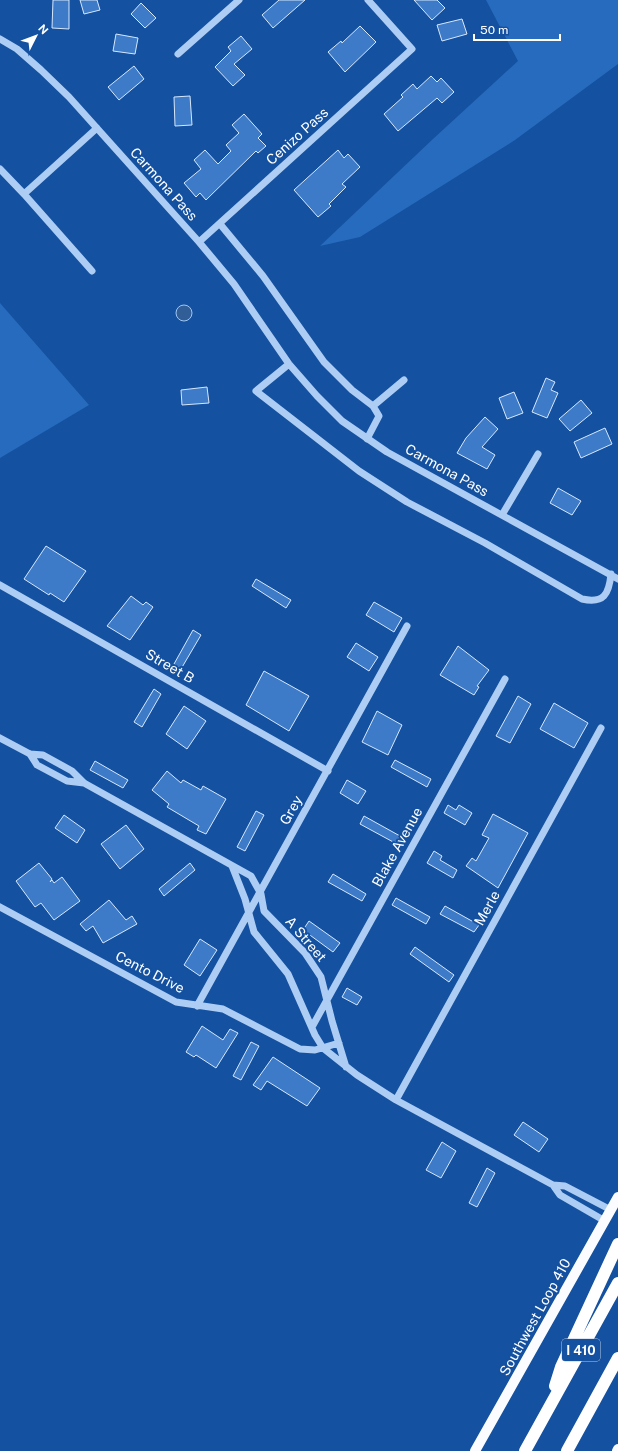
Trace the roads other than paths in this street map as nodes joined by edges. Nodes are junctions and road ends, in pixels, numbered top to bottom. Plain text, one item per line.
1 (240, 0) edge
2 (368, 0) edge
3 (0, 39) edge
4 (178, 54) dead end
5 (97, 128) junction
6 (0, 170) edge
7 (24, 194) junction
8 (220, 224) junction
9 (199, 242) junction
10 (92, 271) dead end
11 (289, 364) junction
12 (404, 380) dead end
13 (374, 406) junction
14 (367, 439) junction
15 (538, 454) dead end
16 (502, 515) junction
17 (611, 574) junction
18 (618, 578) edge
19 (0, 585) edge
20 (408, 626) dead end
21 (505, 679) dead end
22 (601, 728) dead end
23 (0, 738) edge
24 (30, 754) junction
25 (328, 771) junction
26 (84, 783) junction
27 (232, 866) junction
28 (260, 894) junction
29 (0, 906) edge
30 (248, 916) junction
31 (327, 998) junction
32 (197, 1006) junction
33 (312, 1027) junction
34 (339, 1043) junction
35 (323, 1048) junction
36 (346, 1067) junction
37 (396, 1100) junction
38 (553, 1185) junction
39 (618, 1197) edge
40 (611, 1210) junction
41 (605, 1221) junction
42 (618, 1244) edge
43 (618, 1283) edge
44 (618, 1358) edge
45 (544, 1417) junction
46 (475, 1451) edge
47 (525, 1451) edge
48 (567, 1451) edge

1 - 4 street
2 - 8 street, Cenizo Pass
3 - 5 street, Carmona Pass
5 - 7 street
5 - 9 street, Carmona Pass
6 - 7 street
7 - 10 street
8 - 9 street, Cenizo Pass
8 - 13 street
9 - 11 street, Carmona Pass
11 - 14 street, Carmona Pass
11 - 17 street
12 - 13 street
13 - 14 street
14 - 16 street, Carmona Pass
15 - 16 street
16 - 17 street, Carmona Pass
17 - 18 street, Carmona Pass
19 - 25 street, Street B
20 - 25 street, Grey
21 - 31 street, Blake Avenue
22 - 37 street, Merle
23 - 24 street, A Street
24 - 26 street, A Street
24 - 26 street, A Street
25 - 28 street, Grey
26 - 27 street, A Street
27 - 28 street, A Street
27 - 30 street
28 - 30 street, Grey
28 - 31 street, A Street
29 - 32 street, Cento Drive
30 - 32 street, Grey
30 - 33 street
31 - 33 street, Blake Avenue
31 - 34 street, A Street
32 - 35 street, Cento Drive
33 - 35 street
34 - 35 street, Cento Drive
34 - 36 street, A Street
35 - 36 street
36 - 37 street
37 - 38 street
38 - 40 street
38 - 41 street
39 - 40 main road, Southwest Loop 410
40 - 41 main road, Southwest Loop 410
41 - 46 main road, Southwest Loop 410
42 - 45 highway
43 - 45 highway, I 410
44 - 48 highway, I 410
45 - 47 highway, I 410

